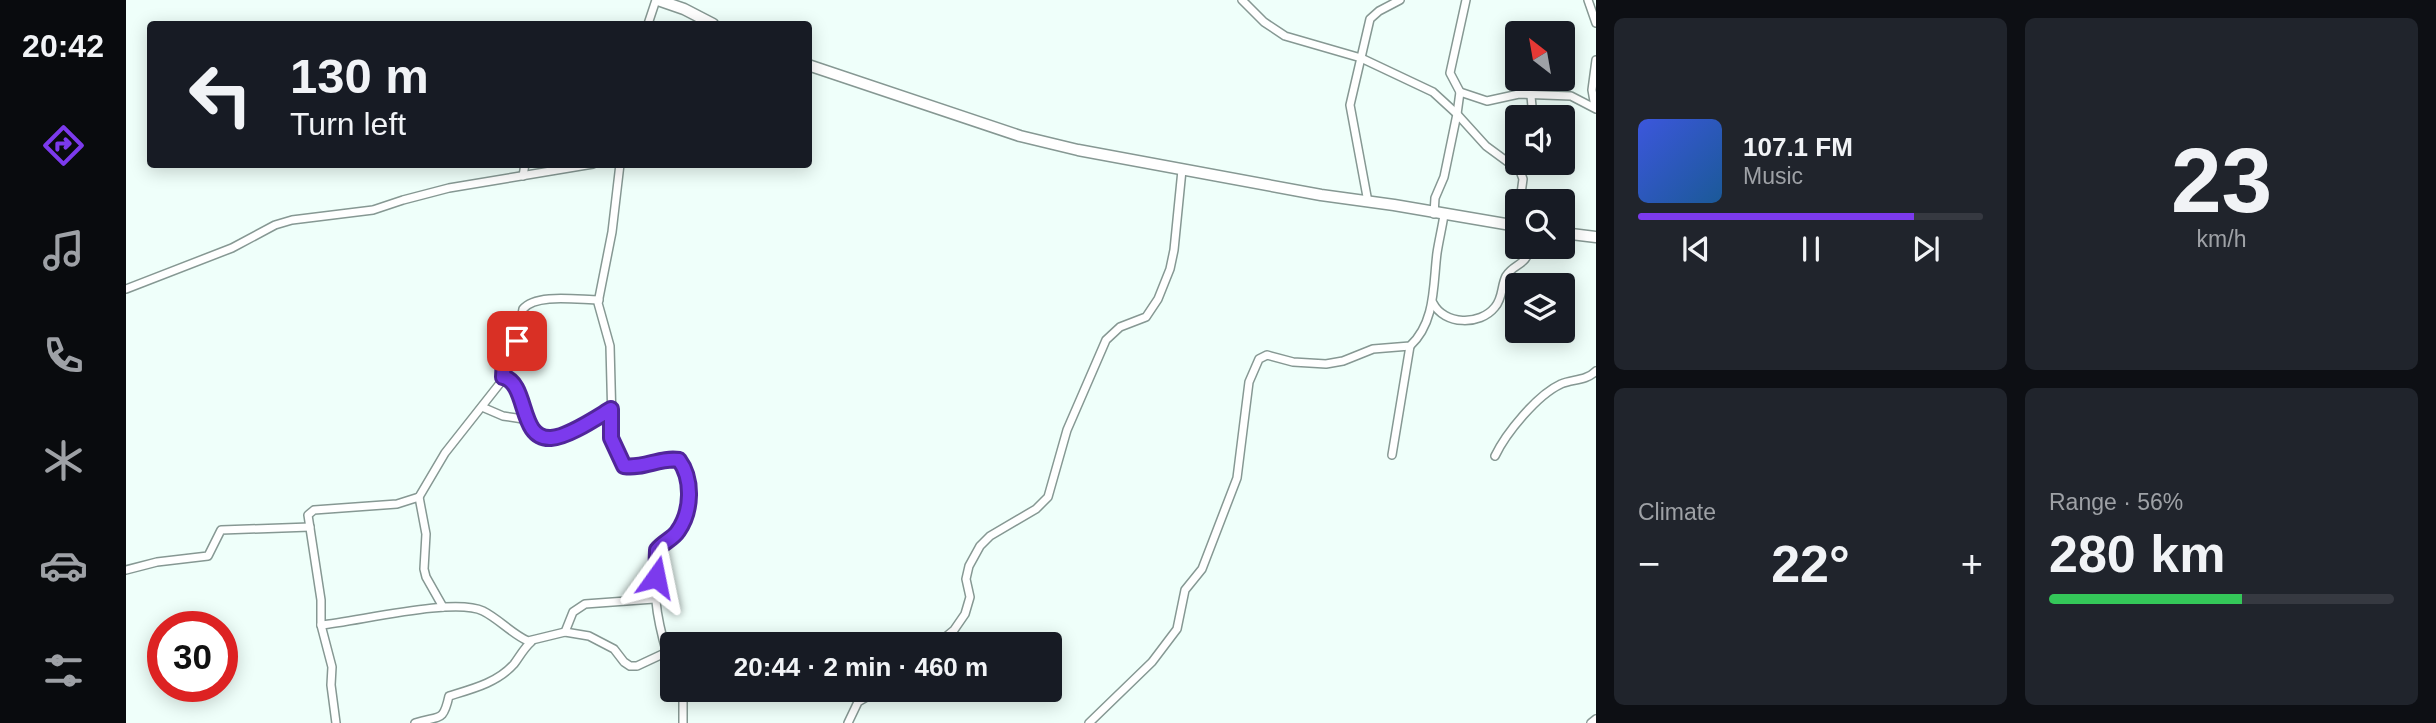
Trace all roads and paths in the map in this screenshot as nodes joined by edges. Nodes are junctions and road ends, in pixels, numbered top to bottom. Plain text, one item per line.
1 (657, 0) edge
2 (1242, 0) edge
3 (1399, 0) edge
4 (1466, 0) edge
5 (1588, 0) edge
6 (649, 21) edge
7 (707, 21) edge
8 (1596, 23) edge
9 (1350, 56) junction
10 (1361, 58) junction
11 (1596, 60) edge
12 (812, 66) edge
13 (1358, 68) junction
14 (1460, 92) junction
15 (1531, 96) junction
16 (1532, 105) edge
17 (1596, 108) edge
18 (1457, 114) junction
19 (1505, 158) edge
20 (524, 168) edge
21 (570, 168) edge
22 (620, 168) edge
23 (1182, 170) junction
24 (523, 176) junction
25 (1367, 202) junction
26 (1439, 214) junction
27 (1505, 224) edge
28 (1575, 234) edge
29 (1596, 237) edge
30 (1526, 259) edge
31 (126, 289) edge
32 (599, 300) junction
33 (1433, 303) junction
34 (1410, 346) junction
35 (1596, 371) edge
36 (503, 377) junction
37 (482, 407) junction
38 (611, 409) junction
39 (527, 422) junction
40 (1392, 455) dead end
41 (1495, 456) dead end
42 (419, 497) junction
43 (310, 527) junction
44 (126, 570) edge
45 (654, 598) junction
46 (443, 607) junction
47 (321, 625) junction
48 (565, 632) junction
49 (662, 632) edge
50 (952, 632) edge
51 (531, 642) junction
52 (660, 655) edge
53 (683, 702) edge
54 (858, 702) edge
55 (1596, 719) edge
56 (336, 723) edge
57 (415, 723) edge
58 (683, 723) edge
59 (848, 723) edge
60 (1089, 723) edge
61 (1591, 723) edge

1 - 6 street
1 - 7 street
2 - 9 street
3 - 10 street
4 - 14 street
5 - 8 street
9 - 10 street
9 - 13 street
10 - 13 street
10 - 18 street
11 - 17 street
12 - 23 street
13 - 25 street
14 - 15 street
14 - 18 street
15 - 16 street
15 - 17 street
18 - 19 street
18 - 26 street
20 - 24 street
21 - 24 street
22 - 32 street
23 - 25 street
23 - 50 street
24 - 31 street
25 - 26 street
26 - 27 street
26 - 33 street
28 - 29 street
30 - 33 street
32 - 36 street
32 - 38 street
33 - 34 street
34 - 40 street
34 - 60 street
35 - 41 street
36 - 37 street
36 - 39 street
37 - 39 street
37 - 42 street
38 - 39 street
38 - 45 street
42 - 43 street
42 - 46 street
43 - 44 street
43 - 47 street
45 - 48 street
45 - 49 street
46 - 47 street
46 - 51 street
47 - 56 street
48 - 51 street
48 - 52 street
51 - 57 street
53 - 58 street
54 - 59 street
55 - 61 street

